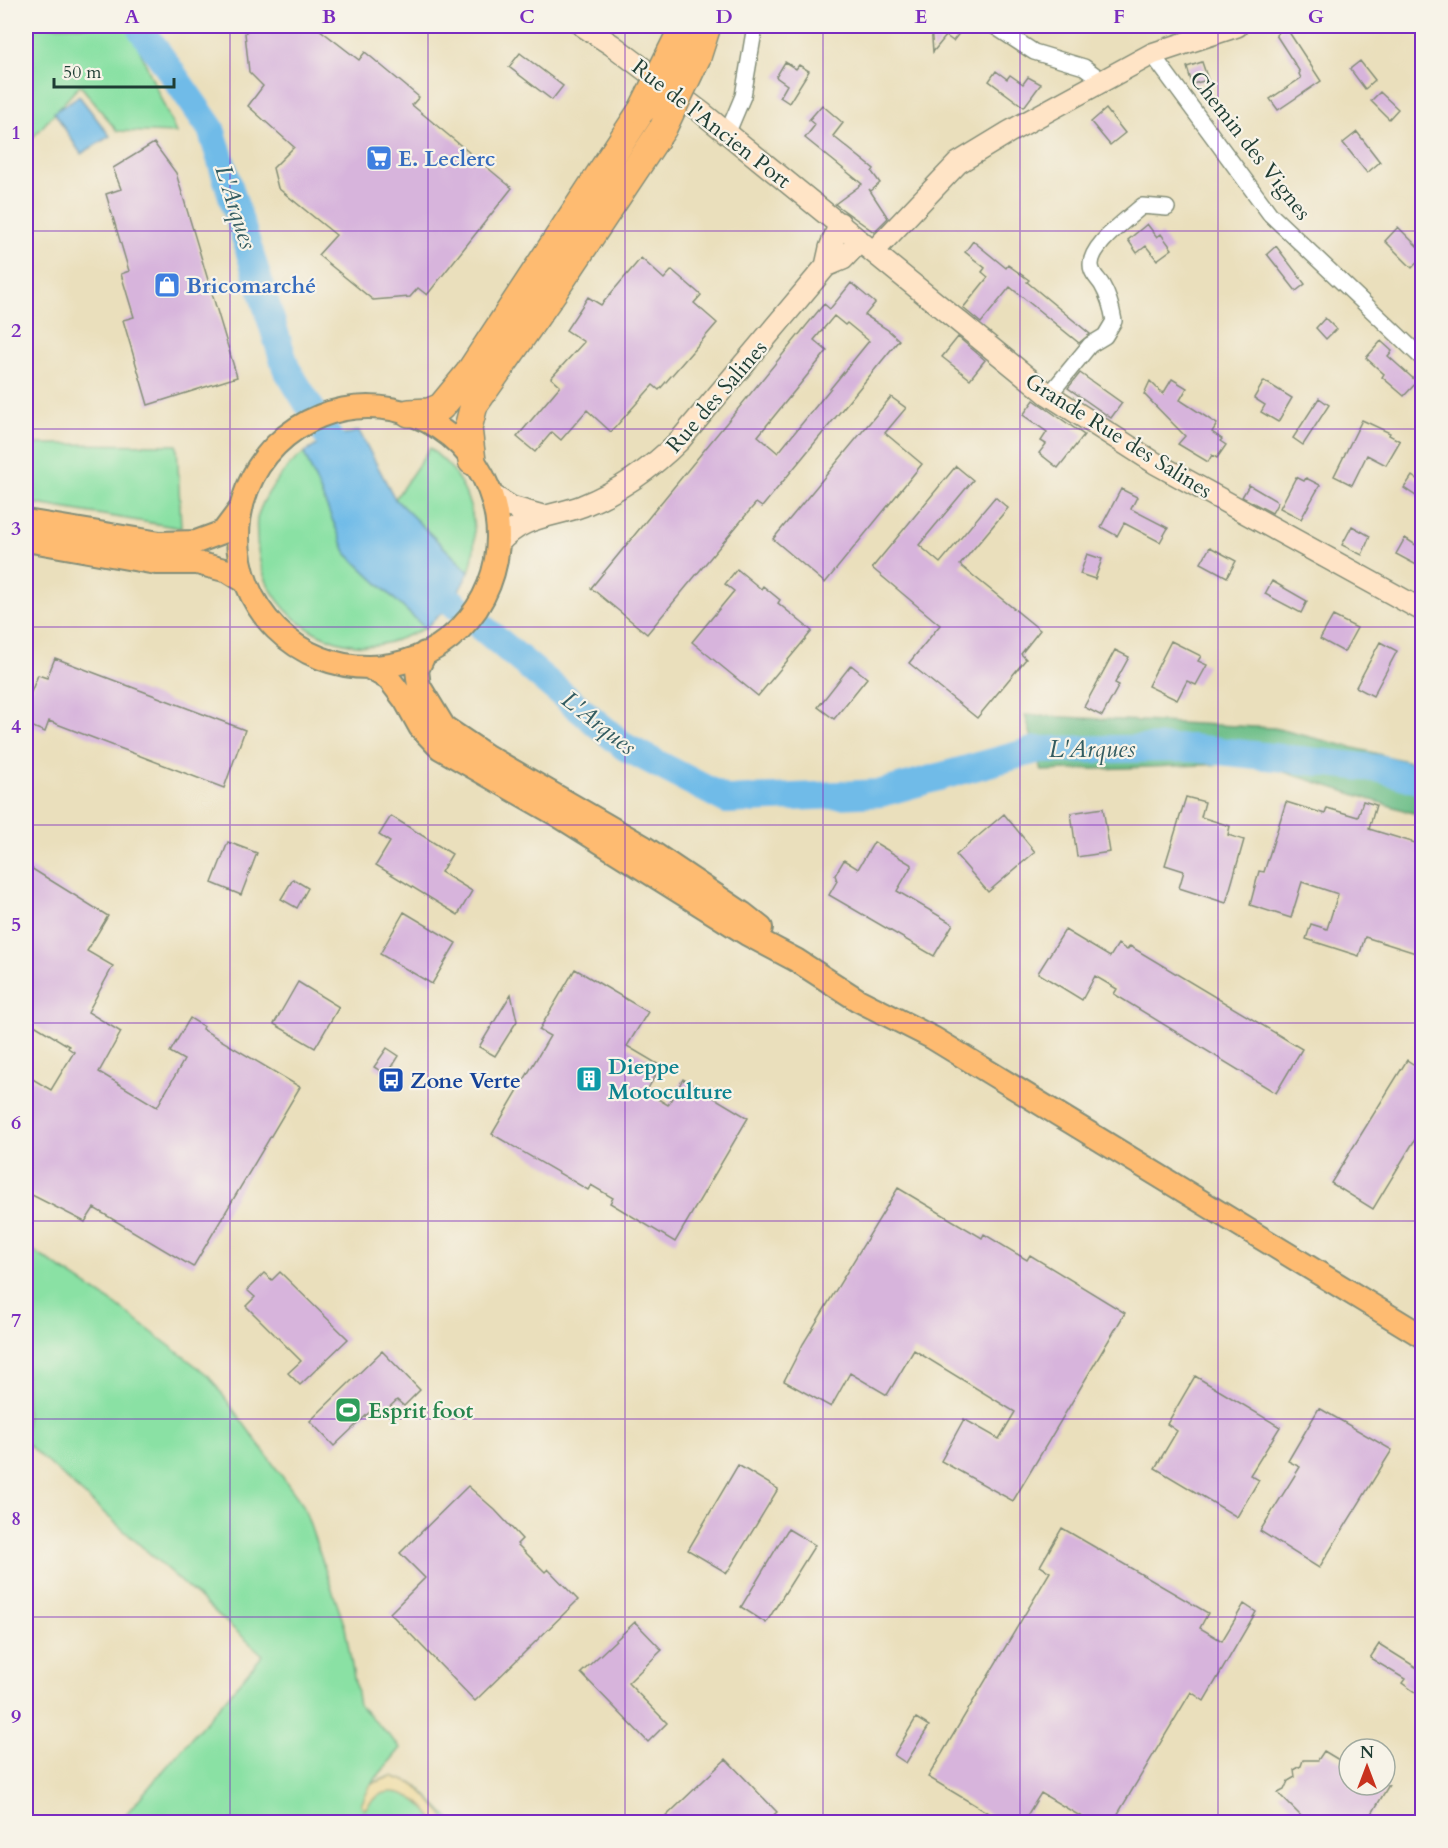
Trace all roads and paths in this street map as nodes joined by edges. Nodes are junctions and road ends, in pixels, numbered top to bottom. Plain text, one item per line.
1 (583, 26) edge
2 (707, 26) edge
3 (755, 26) edge
4 (994, 26) edge
5 (1237, 26) edge
6 (685, 41) edge
7 (1152, 54) junction
8 (1103, 81) junction
9 (727, 134) junction
10 (1167, 208) dead end
11 (840, 223) junction
12 (867, 246) junction
13 (826, 266) junction
14 (1422, 358) edge
15 (1049, 395) junction
16 (409, 413) junction
17 (472, 461) junction
18 (492, 495) junction
19 (242, 507) junction
20 (543, 516) junction
21 (26, 520) edge
22 (26, 540) edge
23 (499, 543) junction
24 (246, 582) junction
25 (1422, 610) edge
26 (433, 648) junction
27 (368, 667) junction
28 (796, 960) junction
29 (1422, 1336) edge

1 - 9 main road, Rue de l'Ancien Port
2 - 6 highway
3 - 9 street
4 - 8 street
5 - 7 main road
6 - 16 highway, bridge
6 - 17 highway, bridge
7 - 8 main road
7 - 14 street, Chemin des Vignes
8 - 12 main road
9 - 11 main road, Rue de l'Ancien Port
10 - 15 street
11 - 12 main road, Grande Rue des Salines
11 - 13 main road, Rue des Salines
12 - 13 main road
12 - 15 main road, Grande Rue des Salines
13 - 20 main road, Rue des Salines
15 - 25 main road, Grande Rue des Salines
16 - 17 main road
16 - 19 main road
17 - 18 main road
18 - 20 main road, Rue des Salines
18 - 23 main road
19 - 21 main road
19 - 24 main road
20 - 23 main road, Rue des Salines
22 - 24 main road
23 - 26 main road
24 - 27 main road
26 - 27 main road
26 - 28 main road
27 - 28 main road
28 - 29 main road

